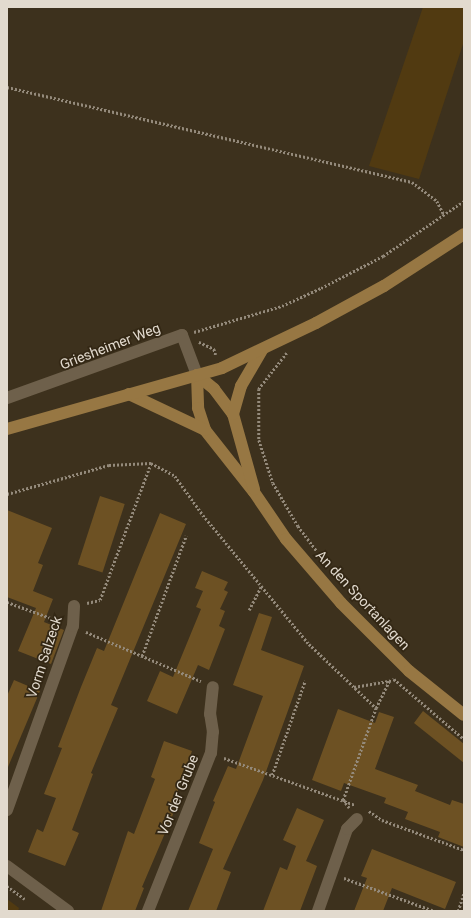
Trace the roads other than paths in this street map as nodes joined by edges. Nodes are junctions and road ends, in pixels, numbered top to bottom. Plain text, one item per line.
1 (464, 234) edge
2 (262, 350) junction
3 (197, 375) junction
4 (129, 394) junction
5 (7, 398) edge
6 (233, 414) junction
7 (7, 430) edge
8 (205, 430) junction
9 (254, 492) junction
10 (74, 606) road end
11 (213, 687) road end
12 (464, 715) edge
13 (7, 810) edge
14 (357, 819) road end
15 (7, 866) edge
16 (68, 911) edge
17 (148, 911) edge
18 (318, 911) edge

1 - 2 main road
2 - 3 main road
2 - 6 main road
3 - 4 main road
3 - 5 street, Griesheimer Weg
3 - 6 main road
3 - 8 main road
4 - 7 main road
4 - 8 main road
6 - 9 main road
8 - 9 main road, An den Sportanlagen
9 - 12 main road, An den Sportanlagen
10 - 13 street, Vorm Salzeck
11 - 17 street, Vor der Grube
14 - 18 street
15 - 16 street

